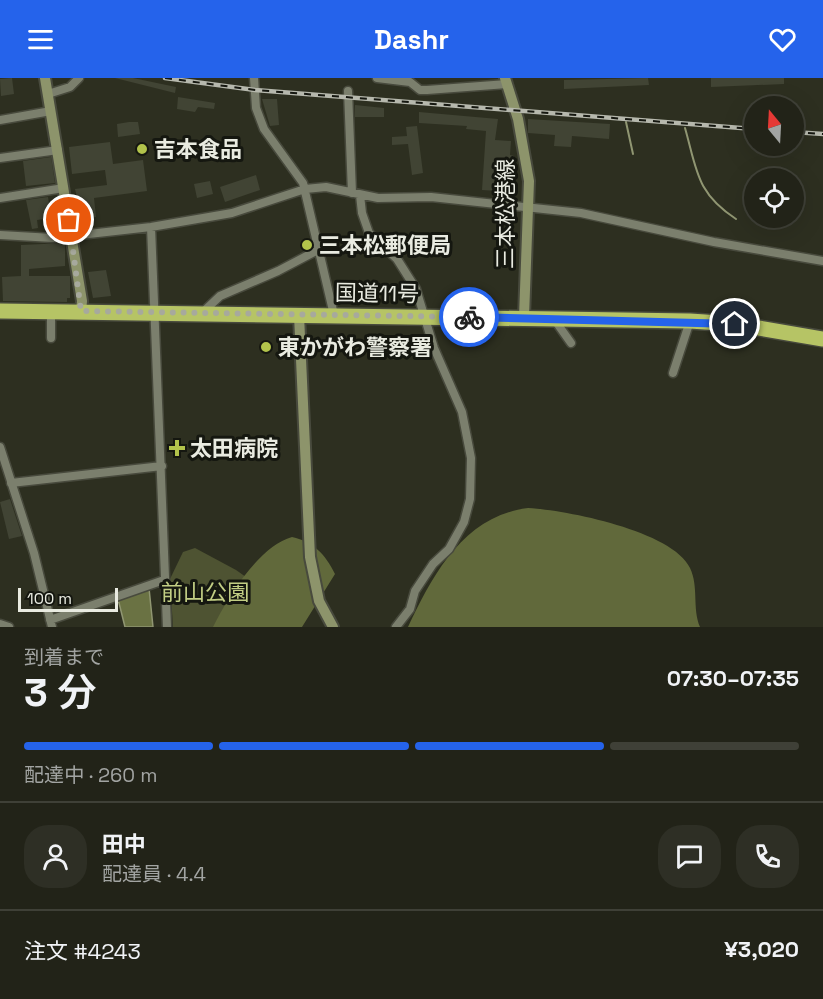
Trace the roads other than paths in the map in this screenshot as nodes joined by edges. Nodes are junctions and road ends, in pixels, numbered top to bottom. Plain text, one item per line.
1 (45, 78) edge
2 (79, 78) edge
3 (254, 78) edge
4 (377, 78) edge
5 (506, 81) edge
6 (348, 91) dead end
7 (48, 94) junction
8 (51, 111) junction
9 (0, 120) edge
10 (58, 150) junction
11 (0, 158) edge
12 (64, 188) junction
13 (305, 189) junction
14 (356, 194) junction
15 (0, 198) edge
16 (527, 206) junction
17 (151, 227) junction
18 (0, 235) edge
19 (72, 237) junction
20 (318, 250) junction
21 (823, 261) edge
22 (0, 311) edge
23 (51, 311) junction
24 (81, 311) junction
25 (156, 312) junction
26 (202, 313) junction
27 (299, 315) junction
28 (334, 315) junction
29 (423, 317) junction
30 (524, 317) junction
31 (554, 318) junction
32 (690, 321) junction
33 (51, 338) dead end
34 (823, 339) edge
35 (571, 343) dead end
36 (673, 373) dead end
37 (0, 447) edge
38 (162, 466) junction
39 (11, 483) junction
40 (164, 580) junction
41 (0, 624) edge
42 (51, 624) edge
43 (9, 627) edge
44 (167, 627) edge
45 (333, 627) edge
46 (396, 627) edge

1 - 7 street
2 - 7 street
3 - 13 street
4 - 5 street
5 - 16 street, 三本松港線
6 - 14 street
7 - 8 street
8 - 9 street
8 - 10 street
10 - 11 street
10 - 12 street
12 - 15 street
12 - 19 street
13 - 14 street
13 - 17 street
13 - 20 street
14 - 16 street
14 - 29 street
16 - 21 street
16 - 30 street, 三本松港線
17 - 19 street
17 - 25 street
18 - 19 street
19 - 24 street
20 - 26 street
20 - 28 street
22 - 23 highway, 国道11号
23 - 24 highway, 国道11号
23 - 33 street
24 - 25 highway, 国道11号
25 - 26 highway, 国道11号
25 - 38 street
26 - 27 highway, 国道11号
27 - 28 highway, 国道11号
27 - 45 street
28 - 29 highway, 国道11号
29 - 30 highway, 国道11号
29 - 46 street
30 - 31 highway, 国道11号
31 - 32 highway, 国道11号
31 - 35 street
32 - 34 highway, 国道11号
32 - 36 street
37 - 39 street
38 - 39 street
38 - 40 street
39 - 42 street
40 - 42 street
40 - 44 street
41 - 43 street

